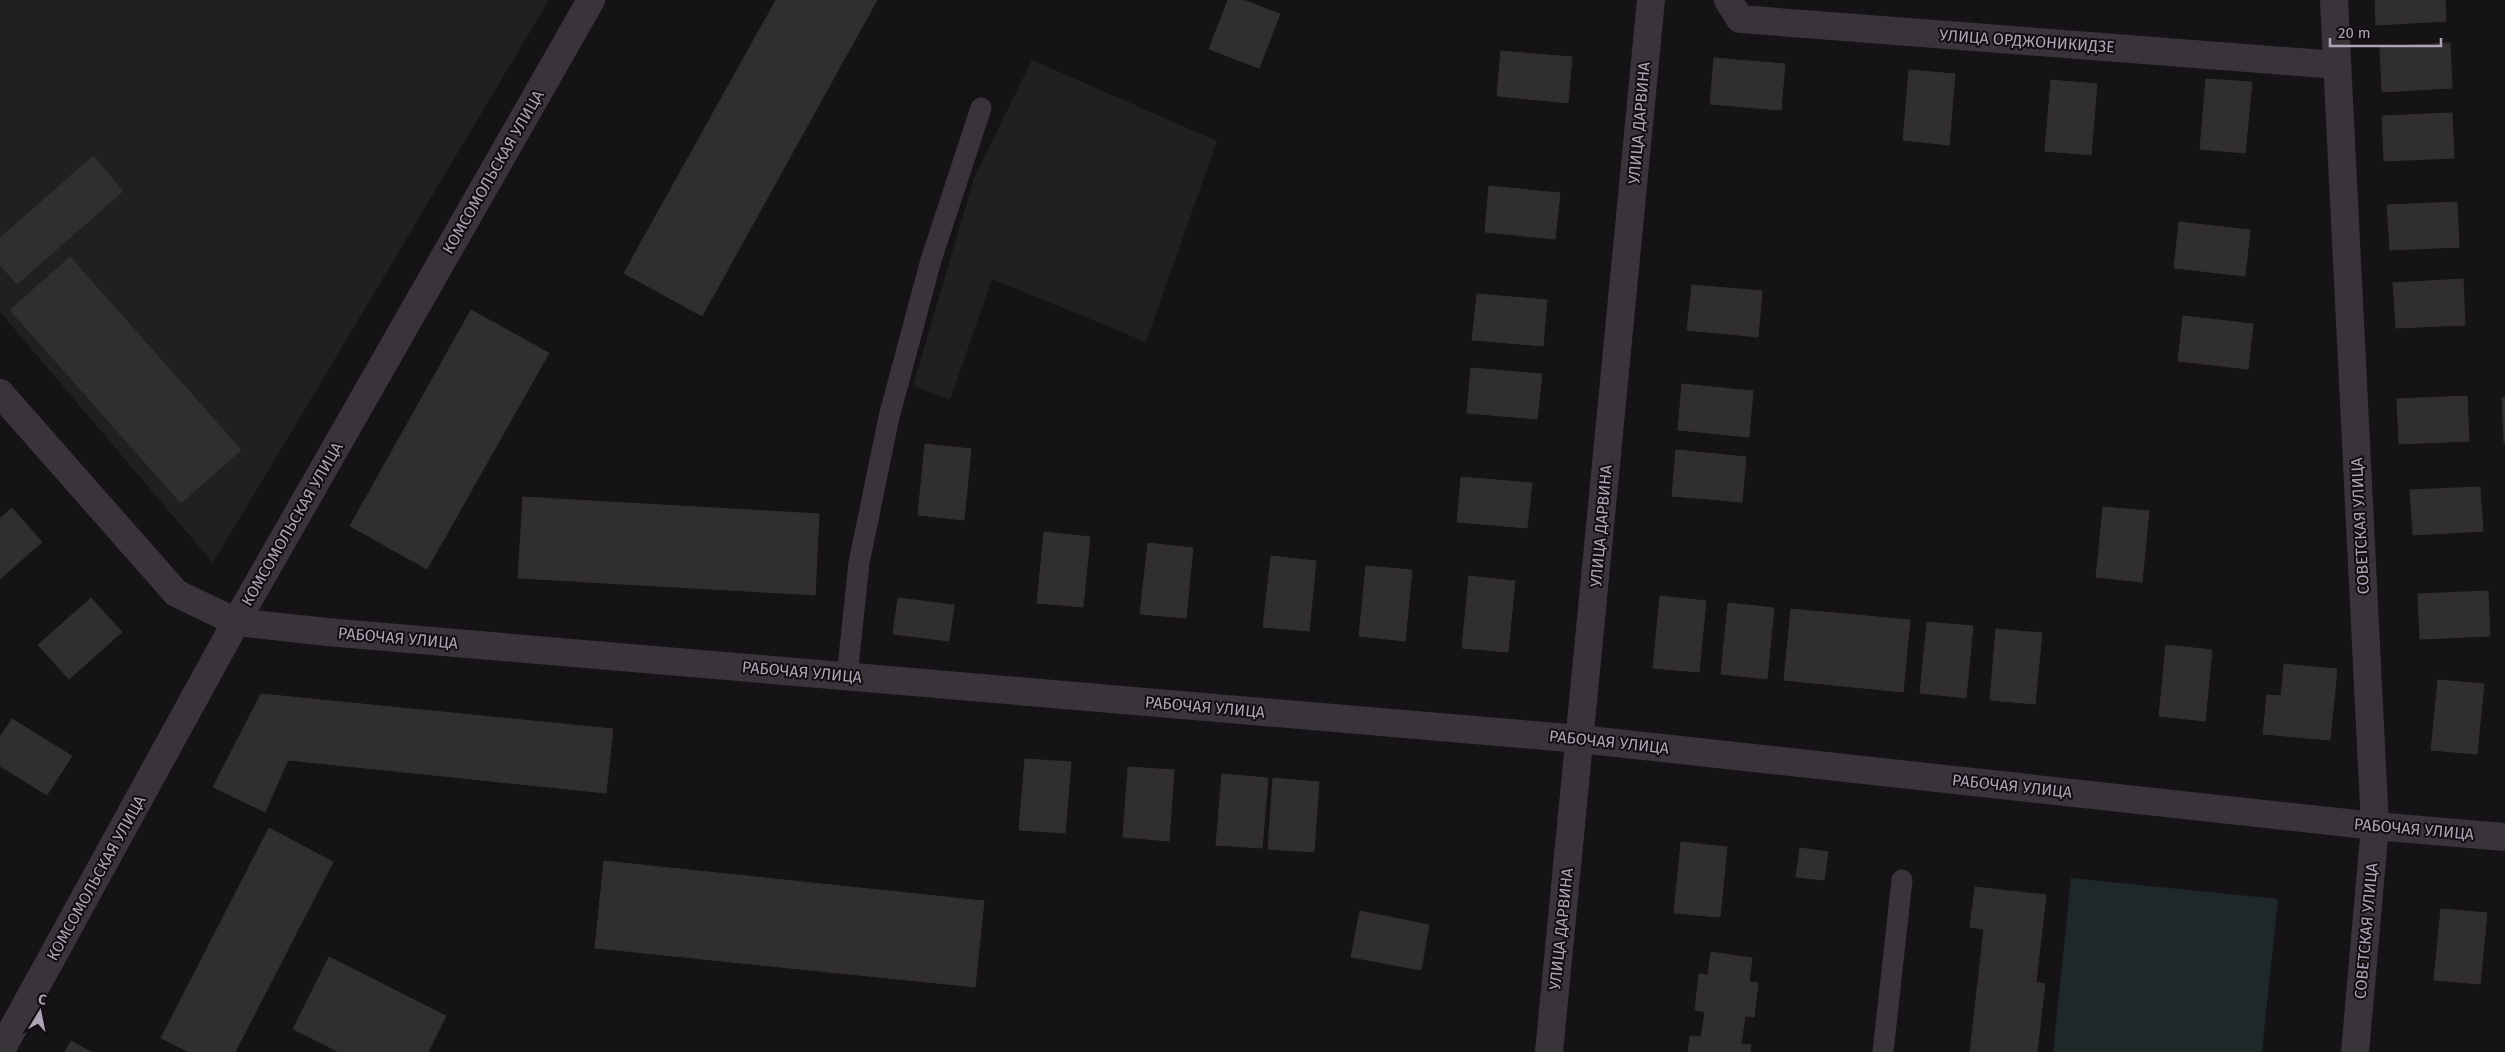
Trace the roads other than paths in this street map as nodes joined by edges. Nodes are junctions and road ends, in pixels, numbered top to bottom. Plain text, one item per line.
1 (591, 0) edge
2 (1651, 0) edge
3 (1728, 0) edge
4 (2334, 0) edge
5 (2337, 65) junction
6 (981, 108) dead end
7 (0, 393) edge
8 (236, 622) junction
9 (847, 676) junction
10 (1580, 739) junction
11 (2375, 826) junction
12 (2505, 837) edge
13 (1902, 880) dead end
14 (0, 1052) edge
15 (1549, 1052) edge
16 (1883, 1052) edge
17 (2355, 1052) edge

1 - 8 street, КОМСОМОЛЬСКАЯ УЛИЦА
2 - 10 street, УЛИЦА ДАРВИНА
3 - 5 street, УЛИЦА ОРДЖОНИКИДЗЕ
4 - 5 street, СОВЕТСКАЯ УЛИЦА
5 - 11 street, СОВЕТСКАЯ УЛИЦА
6 - 9 lane
7 - 8 street, РАБОЧАЯ УЛИЦА
8 - 9 street, РАБОЧАЯ УЛИЦА
8 - 14 street, КОМСОМОЛЬСКАЯ УЛИЦА
9 - 10 street, РАБОЧАЯ УЛИЦА
10 - 11 street, РАБОЧАЯ УЛИЦА
10 - 15 street, УЛИЦА ДАРВИНА
11 - 12 street, РАБОЧАЯ УЛИЦА
11 - 17 street, СОВЕТСКАЯ УЛИЦА
13 - 16 lane

